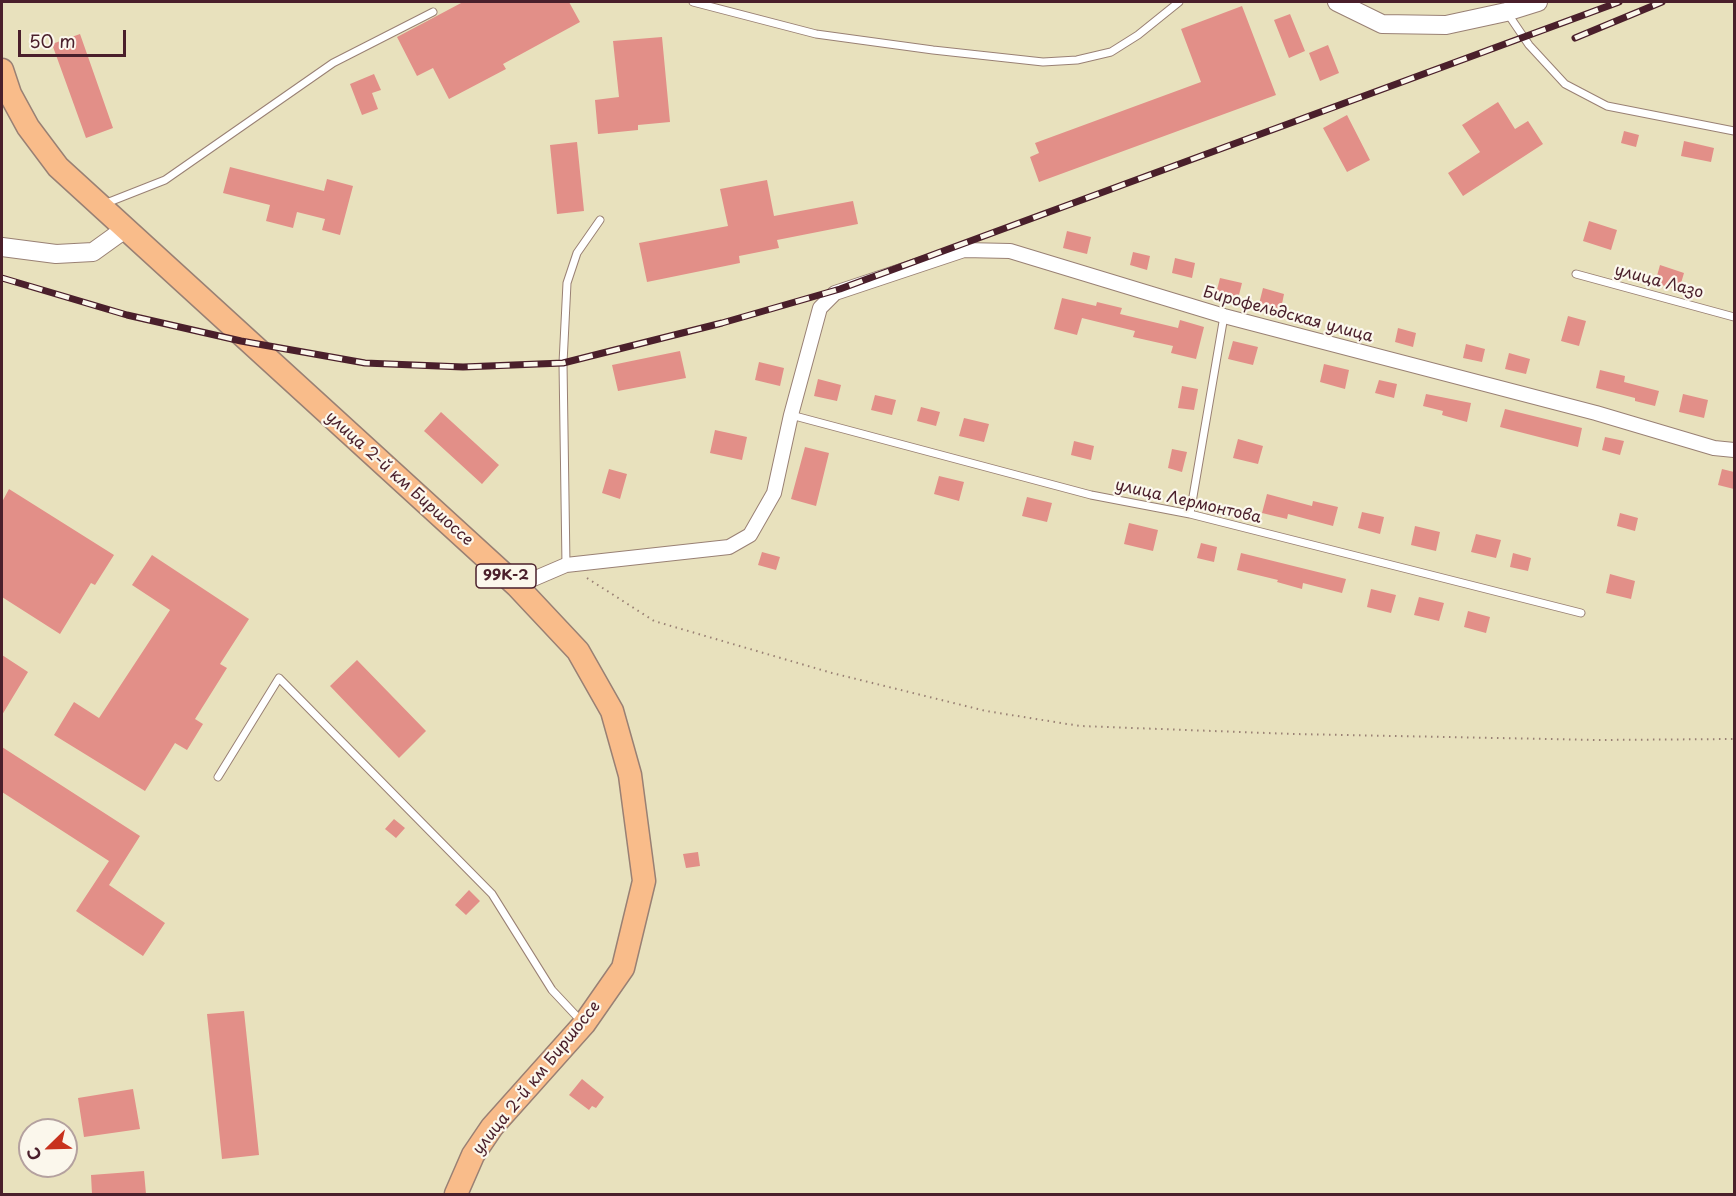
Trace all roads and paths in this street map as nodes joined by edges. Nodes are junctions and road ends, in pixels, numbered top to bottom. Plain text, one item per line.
1 (693, 2) edge
2 (1179, 2) edge
3 (1337, 2) edge
4 (1538, 2) edge
5 (433, 12) dead end
6 (1506, 12) junction
7 (2, 70) edge
8 (1734, 131) edge
9 (99, 206) junction
10 (600, 220) dead end
11 (125, 229) junction
12 (2, 247) edge
13 (1576, 274) dead end
14 (1224, 316) junction
15 (1734, 317) edge
16 (791, 415) junction
17 (1734, 450) edge
18 (1190, 514) junction
19 (566, 565) junction
20 (518, 586) junction
21 (1581, 612) dead end
22 (1734, 739) edge
23 (218, 777) dead end
24 (584, 1024) junction
25 (456, 1194) edge

1 - 2 lane
3 - 6 street
4 - 6 street
5 - 9 lane
6 - 8 lane
7 - 9 main road, улица 2-й км Биршоссе / 99К-2
9 - 11 main road, улица 2-й км Биршоссе / 99К-2
10 - 19 lane
11 - 12 street
11 - 20 main road, улица 2-й км Биршоссе / 99К-2
13 - 15 lane, улица Лазо
14 - 16 street, Бирофельдская улица
14 - 17 street, Бирофельдская улица
14 - 18 lane
16 - 18 lane, улица Лермонтова
16 - 19 street
18 - 21 lane, улица Лермонтова
19 - 20 street
19 - 22 path
20 - 24 main road, улица 2-й км Биршоссе / 99К-2
23 - 24 lane
24 - 25 main road, улица 2-й км Биршоссе / 99К-2

